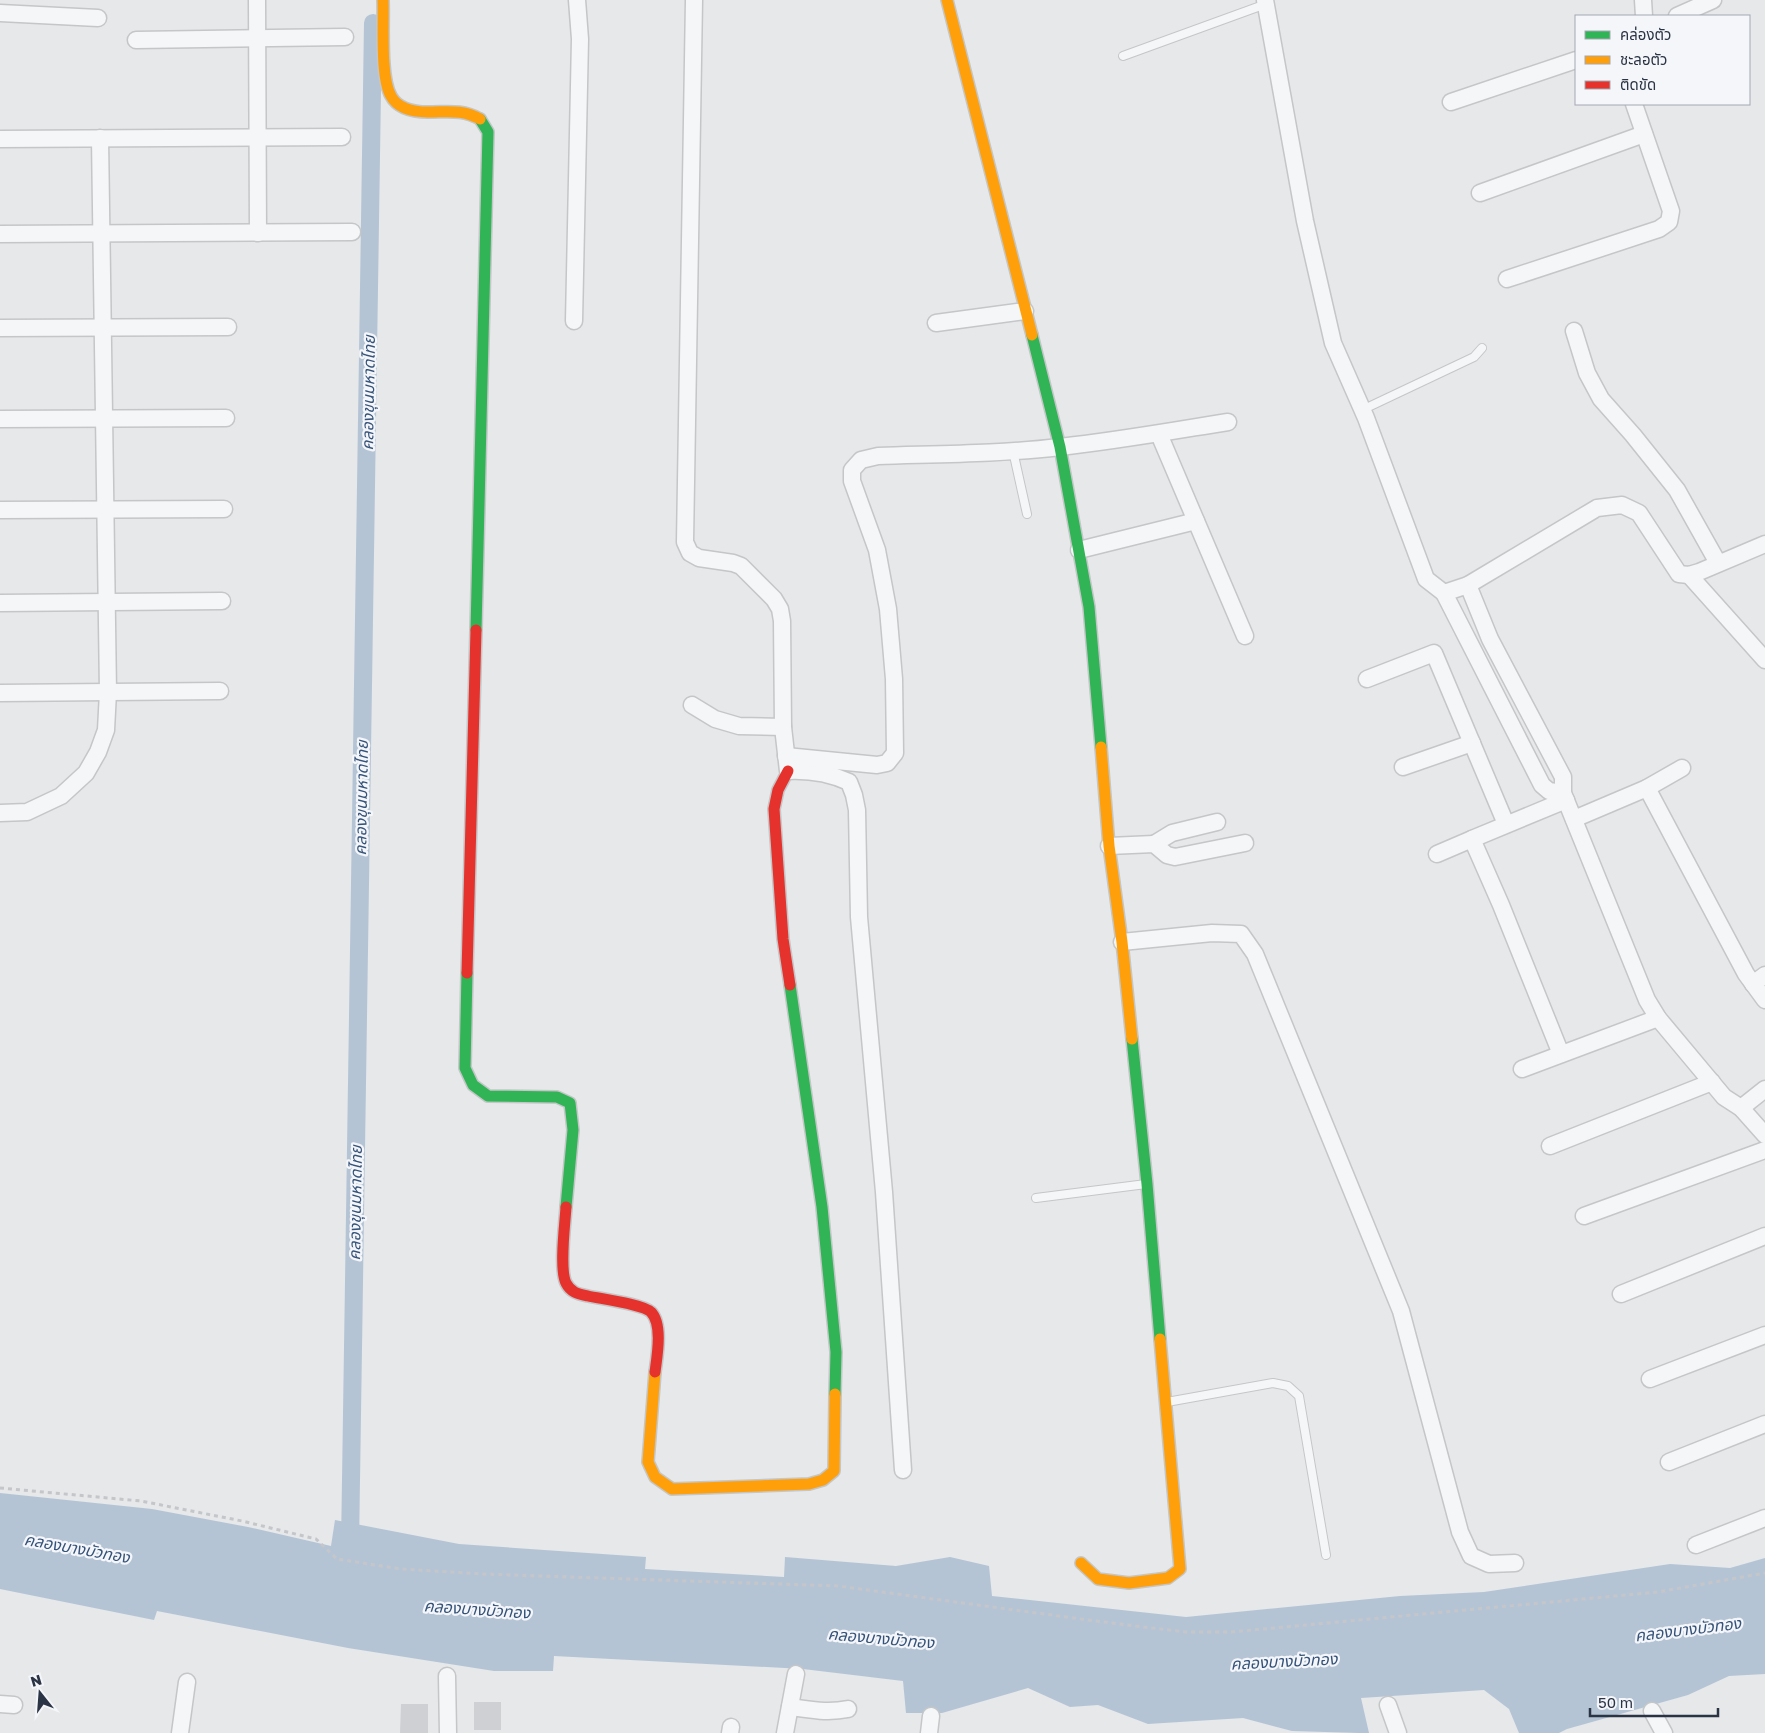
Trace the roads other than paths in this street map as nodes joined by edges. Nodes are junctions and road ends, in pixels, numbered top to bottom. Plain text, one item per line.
1 (257, 0) edge
2 (383, 0) edge
3 (577, 0) edge
4 (694, 0) edge
5 (947, 0) edge
6 (1643, 0) edge
7 (1712, 0) edge
8 (1266, 2) edge
9 (0, 13) edge
10 (1644, 15) edge
11 (1679, 15) edge
12 (98, 18) dead end
13 (345, 37) dead end
14 (258, 38) junction
15 (136, 40) dead end
16 (1123, 56) dead end
17 (1575, 60) edge
18 (1451, 102) dead end
19 (1634, 105) edge
20 (1644, 134) junction
21 (258, 137) junction
22 (342, 137) dead end
23 (0, 138) edge
24 (100, 138) junction
25 (1480, 192) dead end
26 (258, 232) junction
27 (352, 232) dead end
28 (0, 234) edge
29 (101, 234) junction
30 (1507, 279) dead end
31 (1025, 311) junction
32 (574, 321) dead end
33 (936, 323) dead end
34 (102, 327) junction
35 (228, 327) dead end
36 (0, 328) edge
37 (1574, 331) dead end
38 (1482, 348) dead end
39 (1362, 410) junction
40 (226, 418) dead end
41 (0, 419) edge
42 (103, 419) junction
43 (1228, 422) dead end
44 (1159, 434) junction
45 (1060, 448) junction
46 (1013, 451) junction
47 (224, 509) dead end
48 (0, 510) edge
49 (104, 510) junction
50 (1027, 514) dead end
51 (1196, 521) junction
52 (1765, 544) edge
53 (1079, 550) junction
54 (1718, 564) junction
55 (1689, 575) junction
56 (1468, 585) junction
57 (1444, 593) junction
58 (222, 601) dead end
59 (106, 602) junction
60 (0, 603) edge
61 (1245, 636) dead end
62 (1494, 647) junction
63 (1477, 658) junction
64 (1765, 660) edge
65 (1367, 678) dead end
66 (220, 691) dead end
67 (108, 692) junction
68 (0, 693) edge
69 (692, 705) dead end
70 (783, 727) junction
71 (1472, 742) junction
72 (787, 763) junction
73 (1403, 767) dead end
74 (1682, 768) dead end
75 (1647, 788) junction
76 (1564, 797) junction
77 (0, 813) edge
78 (1574, 819) junction
79 (1217, 822) dead end
80 (1506, 824) junction
81 (1472, 839) junction
82 (1245, 843) dead end
83 (1154, 844) junction
84 (1110, 846) junction
85 (1437, 854) dead end
86 (1122, 942) junction
87 (1759, 979) edge
88 (1765, 1000) edge
89 (1658, 1018) junction
90 (1561, 1054) junction
91 (1522, 1070) dead end
92 (1712, 1082) junction
93 (1765, 1089) edge
94 (1741, 1108) junction
95 (1765, 1135) edge
96 (1550, 1146) dead end
97 (1765, 1150) edge
98 (1146, 1184) junction
99 (1036, 1198) dead end
100 (1584, 1216) dead end
101 (1765, 1236) edge
102 (1621, 1294) dead end
103 (1765, 1335) edge
104 (1650, 1380) dead end
105 (1165, 1403) junction
106 (1765, 1424) edge
107 (1669, 1462) dead end
108 (903, 1470) dead end
109 (1765, 1518) edge
110 (1696, 1545) dead end
111 (1326, 1555) dead end
112 (1081, 1563) dead end
113 (1516, 1563) dead end
114 (796, 1674) dead end
115 (448, 1676) dead end
116 (187, 1682) dead end
117 (1388, 1705) dead end
118 (790, 1707) junction
119 (848, 1709) dead end
120 (1652, 1711) dead end
121 (930, 1716) dead end
122 (180, 1733) edge
123 (448, 1733) edge
124 (785, 1733) edge
125 (930, 1733) edge
126 (1398, 1733) edge
127 (1664, 1733) edge

1 - 14 street
2 - 72 street
3 - 32 street
4 - 70 street
5 - 31 street
6 - 10 street
7 - 11 street
8 - 16 lane
8 - 39 street
9 - 12 street
13 - 14 street
14 - 15 street
14 - 21 street
17 - 18 street
19 - 20 street
20 - 25 street
20 - 30 street
21 - 22 street
21 - 24 street
21 - 26 street
23 - 24 street
24 - 29 street
26 - 27 street
26 - 29 street
28 - 29 street
29 - 34 street
31 - 33 street
31 - 45 street
34 - 35 street
34 - 36 street
34 - 42 street
37 - 54 street
38 - 39 lane
39 - 57 street
40 - 42 street
41 - 42 street
42 - 49 street
43 - 44 street
44 - 45 street
44 - 51 street
45 - 46 street
45 - 53 street
46 - 50 lane
46 - 72 street
47 - 49 street
48 - 49 street
49 - 59 street
51 - 53 street
51 - 61 street
52 - 54 street
53 - 84 street
54 - 55 street
55 - 56 street
55 - 64 street
56 - 57 street
56 - 62 street
57 - 63 street
58 - 59 street
59 - 60 street
59 - 67 street
62 - 63 street
62 - 76 street
63 - 76 street
65 - 71 street
66 - 67 street
67 - 68 street
67 - 77 street
69 - 70 street
70 - 72 street
71 - 73 street
71 - 80 street
72 - 108 street
74 - 75 street
75 - 78 street
75 - 87 street
76 - 78 street
76 - 80 street
78 - 89 street
79 - 83 street
80 - 81 street
81 - 85 street
81 - 90 street
82 - 83 street
83 - 84 street
84 - 86 street
86 - 98 street
86 - 113 street
87 - 88 street
89 - 90 street
89 - 92 street
90 - 91 street
92 - 94 street
92 - 96 street
93 - 94 street
94 - 95 street
97 - 100 street
98 - 99 lane
98 - 105 street
101 - 102 street
103 - 104 street
105 - 111 lane
105 - 112 street
106 - 107 street
109 - 110 street
114 - 118 street
115 - 123 street
116 - 122 street
117 - 126 street
118 - 119 street
118 - 124 street
120 - 127 street
121 - 125 street

